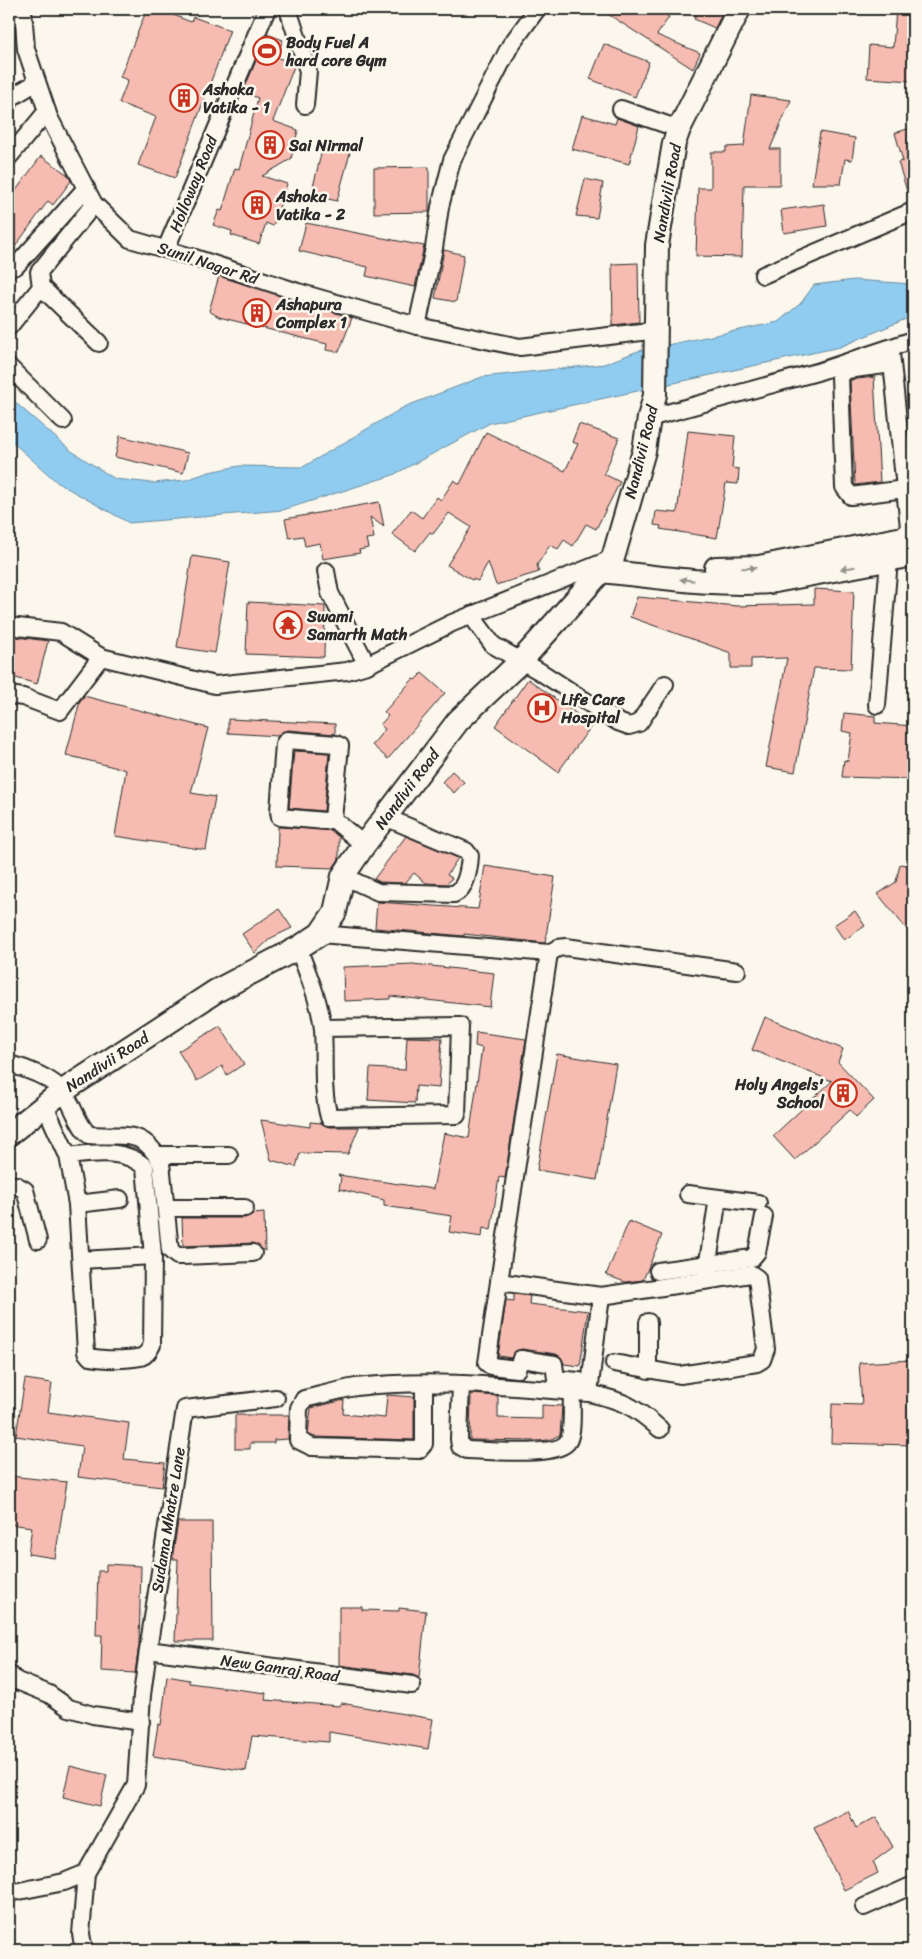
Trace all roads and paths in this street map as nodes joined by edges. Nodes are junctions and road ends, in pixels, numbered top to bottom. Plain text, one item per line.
1 (23, 9) edge
2 (267, 9) edge
3 (288, 9) edge
4 (538, 9) edge
5 (739, 9) edge
6 (17, 29) edge
7 (37, 82) junction
8 (10, 94) edge
9 (305, 105) dead end
10 (621, 109) dead end
11 (46, 110) junction
12 (679, 129) junction
13 (9, 157) edge
14 (86, 188) junction
15 (94, 204) junction
16 (913, 211) edge
17 (166, 250) junction
18 (9, 268) edge
19 (763, 275) dead end
20 (41, 287) junction
21 (417, 326) junction
22 (9, 327) edge
23 (657, 331) junction
24 (913, 340) edge
25 (99, 343) dead end
26 (891, 356) junction
27 (9, 367) edge
28 (649, 418) junction
29 (63, 420) dead end
30 (905, 489) junction
31 (904, 548) edge
32 (607, 564) junction
33 (326, 571) dead end
34 (471, 615) junction
35 (9, 626) edge
36 (101, 657) junction
37 (521, 661) junction
38 (366, 665) junction
39 (665, 684) dead end
40 (9, 695) edge
41 (877, 705) dead end
42 (386, 817) junction
43 (334, 819) junction
44 (364, 845) junction
45 (343, 876) junction
46 (320, 934) junction
47 (298, 948) junction
48 (548, 953) junction
49 (737, 971) dead end
50 (323, 1028) junction
51 (9, 1064) edge
52 (63, 1091) junction
53 (45, 1106) junction
54 (9, 1134) edge
55 (109, 1134) junction
56 (110, 1153) junction
57 (157, 1155) junction
58 (68, 1156) junction
59 (229, 1156) dead end
60 (9, 1186) edge
61 (688, 1194) dead end
62 (718, 1198) junction
63 (120, 1199) dead end
64 (76, 1204) junction
65 (166, 1208) junction
66 (245, 1208) dead end
67 (38, 1240) dead end
68 (253, 1253) dead end
69 (153, 1256) junction
70 (81, 1260) junction
71 (658, 1272) dead end
72 (706, 1273) junction
73 (499, 1282) junction
74 (596, 1296) junction
75 (648, 1322) dead end
76 (614, 1363) dead end
77 (648, 1370) junction
78 (424, 1384) junction
79 (461, 1384) junction
80 (572, 1391) junction
81 (589, 1393) junction
82 (276, 1398) dead end
83 (660, 1429) dead end
84 (148, 1650) junction
85 (9, 1674) edge
86 (412, 1685) dead end
87 (140, 1722) junction
88 (86, 1873) junction
89 (913, 1885) edge
90 (9, 1893) edge
91 (864, 1907) dead end
92 (84, 1950) edge

1 - 6 street, Sunil Nagar Rd
2 - 17 street, Holloway Road
3 - 9 street
4 - 21 street
5 - 12 street, Nandivili Road
6 - 7 street, Sunil Nagar Rd
7 - 8 street
7 - 11 street, Sunil Nagar Rd
10 - 12 street
11 - 13 street
11 - 14 street, Sunil Nagar Rd
12 - 23 street, Nandivili Road
14 - 15 street, Sunil Nagar Rd
14 - 18 street
15 - 17 street, Sunil Nagar Rd
15 - 20 street
16 - 19 street
17 - 21 street, Sunil Nagar Rd
20 - 22 street
20 - 25 street
21 - 23 street, Sunil Nagar Rd
23 - 28 street, Nandivii Road
24 - 26 street
26 - 28 street
26 - 30 street
26 - 30 street
27 - 29 street
28 - 32 street, Nandivii Road
30 - 31 street
31 - 32 street
31 - 41 street
32 - 34 street
32 - 37 street, Nandivii Road
33 - 38 street
34 - 37 street
34 - 38 street
35 - 36 street
36 - 38 street
36 - 40 street
37 - 39 street
37 - 42 street, Nandivii Road
42 - 44 street, Nandivii Road
42 - 45 street
43 - 43 street
43 - 44 street
44 - 45 street, Nandivii Road
45 - 46 street, Nandivii Road
46 - 47 street, Nandivii Road
46 - 48 street
47 - 50 street
47 - 52 street, Nandivii Road
48 - 49 street
48 - 73 street
50 - 50 street
51 - 52 street
52 - 53 street, Nandivii Road
52 - 55 street
53 - 54 street, Nandivii Road
53 - 58 street
55 - 56 street
55 - 57 street
56 - 58 street
56 - 69 street
57 - 59 street
57 - 65 street
58 - 64 street
60 - 67 street
61 - 62 street
62 - 72 street
62 - 72 street
63 - 64 street
64 - 70 street
65 - 66 street
65 - 68 street
69 - 70 street
69 - 70 street
71 - 72 street
72 - 74 street
72 - 77 street
73 - 74 street
73 - 74 street
74 - 81 street
75 - 77 street
76 - 77 street
78 - 78 street
78 - 79 street
79 - 80 street
79 - 80 street
80 - 81 street
81 - 83 street
82 - 84 street, Sudama Mhatre Lane
84 - 86 street, New Ganraj Road
84 - 87 street, Sudama Mhatre Lane
85 - 87 street
87 - 88 street, Sudama Mhatre Lane
88 - 90 street
88 - 92 street
89 - 91 street

